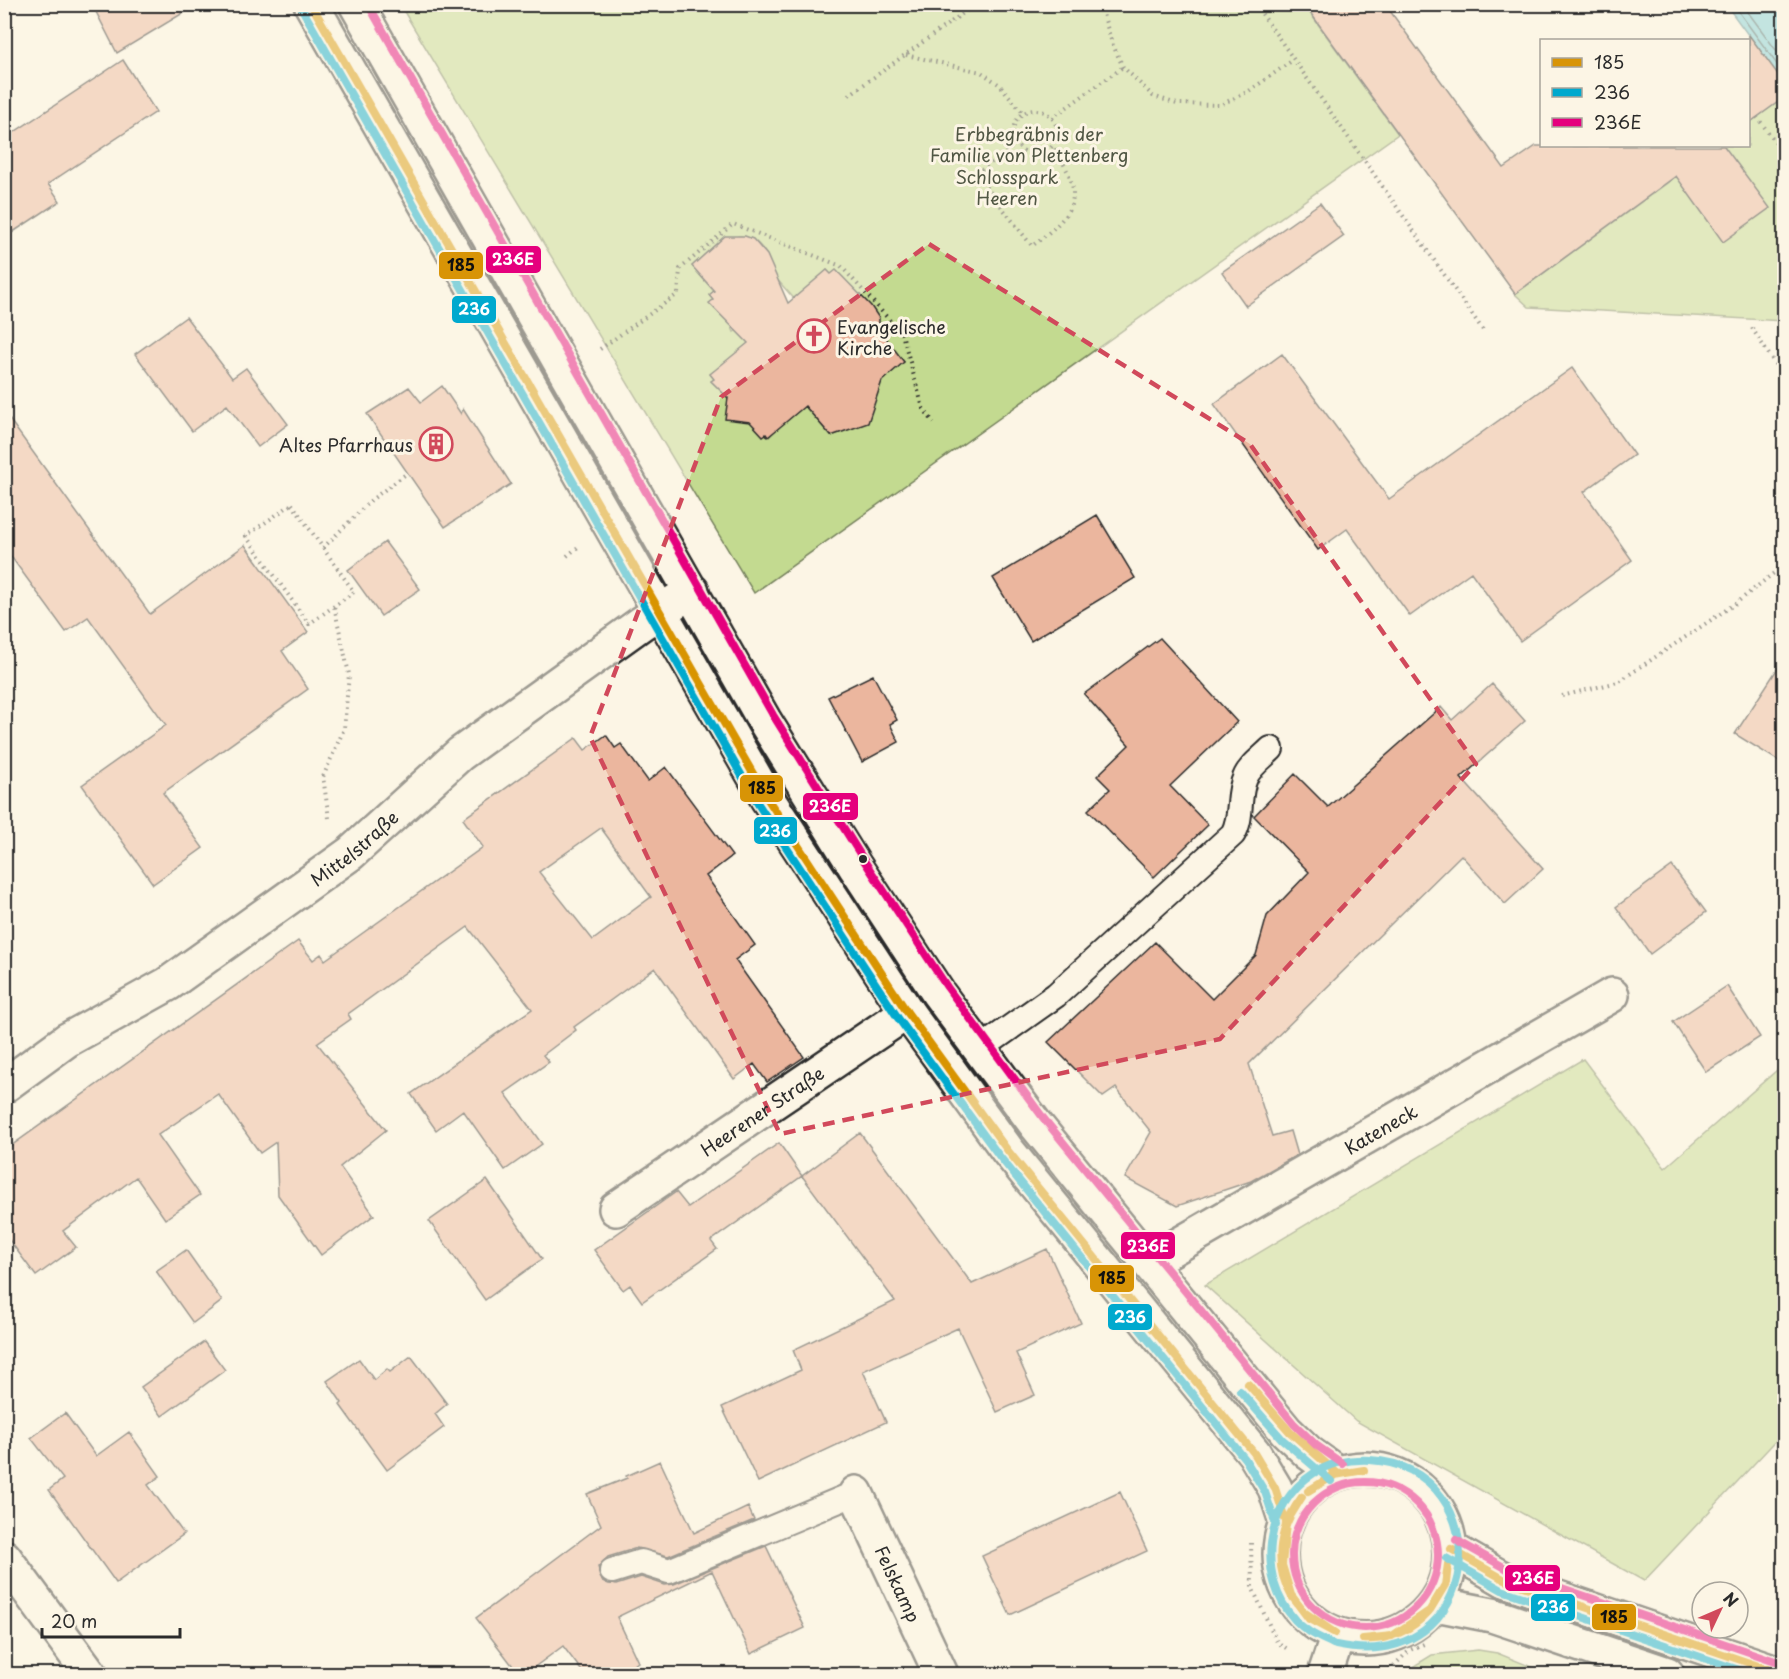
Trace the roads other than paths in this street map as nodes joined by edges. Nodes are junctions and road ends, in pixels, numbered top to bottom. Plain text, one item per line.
1 (311, 4) edge
2 (356, 4) edge
3 (692, 591) junction
4 (660, 612) junction
5 (1271, 749) dead end
6 (1612, 995) dead end
7 (907, 1012) junction
8 (980, 1049) junction
9 (4, 1086) edge
10 (616, 1209) dead end
11 (1149, 1262) junction
12 (1337, 1473) junction
13 (856, 1493) joint
14 (1286, 1522) junction
15 (1451, 1549) junction
16 (4, 1557) edge
17 (612, 1571) dead end
18 (1436, 1604) junction
19 (1338, 1635) junction
20 (90, 1674) edge
21 (941, 1674) edge
22 (1325, 1674) edge
23 (1667, 1674) edge
24 (1782, 1674) edge

1 - 4 main road
2 - 3 main road
3 - 4 main road, Mittelstraße
3 - 8 main road
4 - 7 main road
4 - 9 main road, Mittelstraße
5 - 8 lane
6 - 11 main road, Kateneck
7 - 10 main road, Heerener Straße
7 - 14 main road
8 - 11 main road
11 - 12 main road
12 - 14 main road
12 - 15 main road
13 - 17 lane
13 - 21 main road, Felskamp
14 - 19 main road
15 - 18 main road
15 - 24 main road
16 - 20 main road
18 - 19 main road
18 - 23 main road
19 - 22 main road

